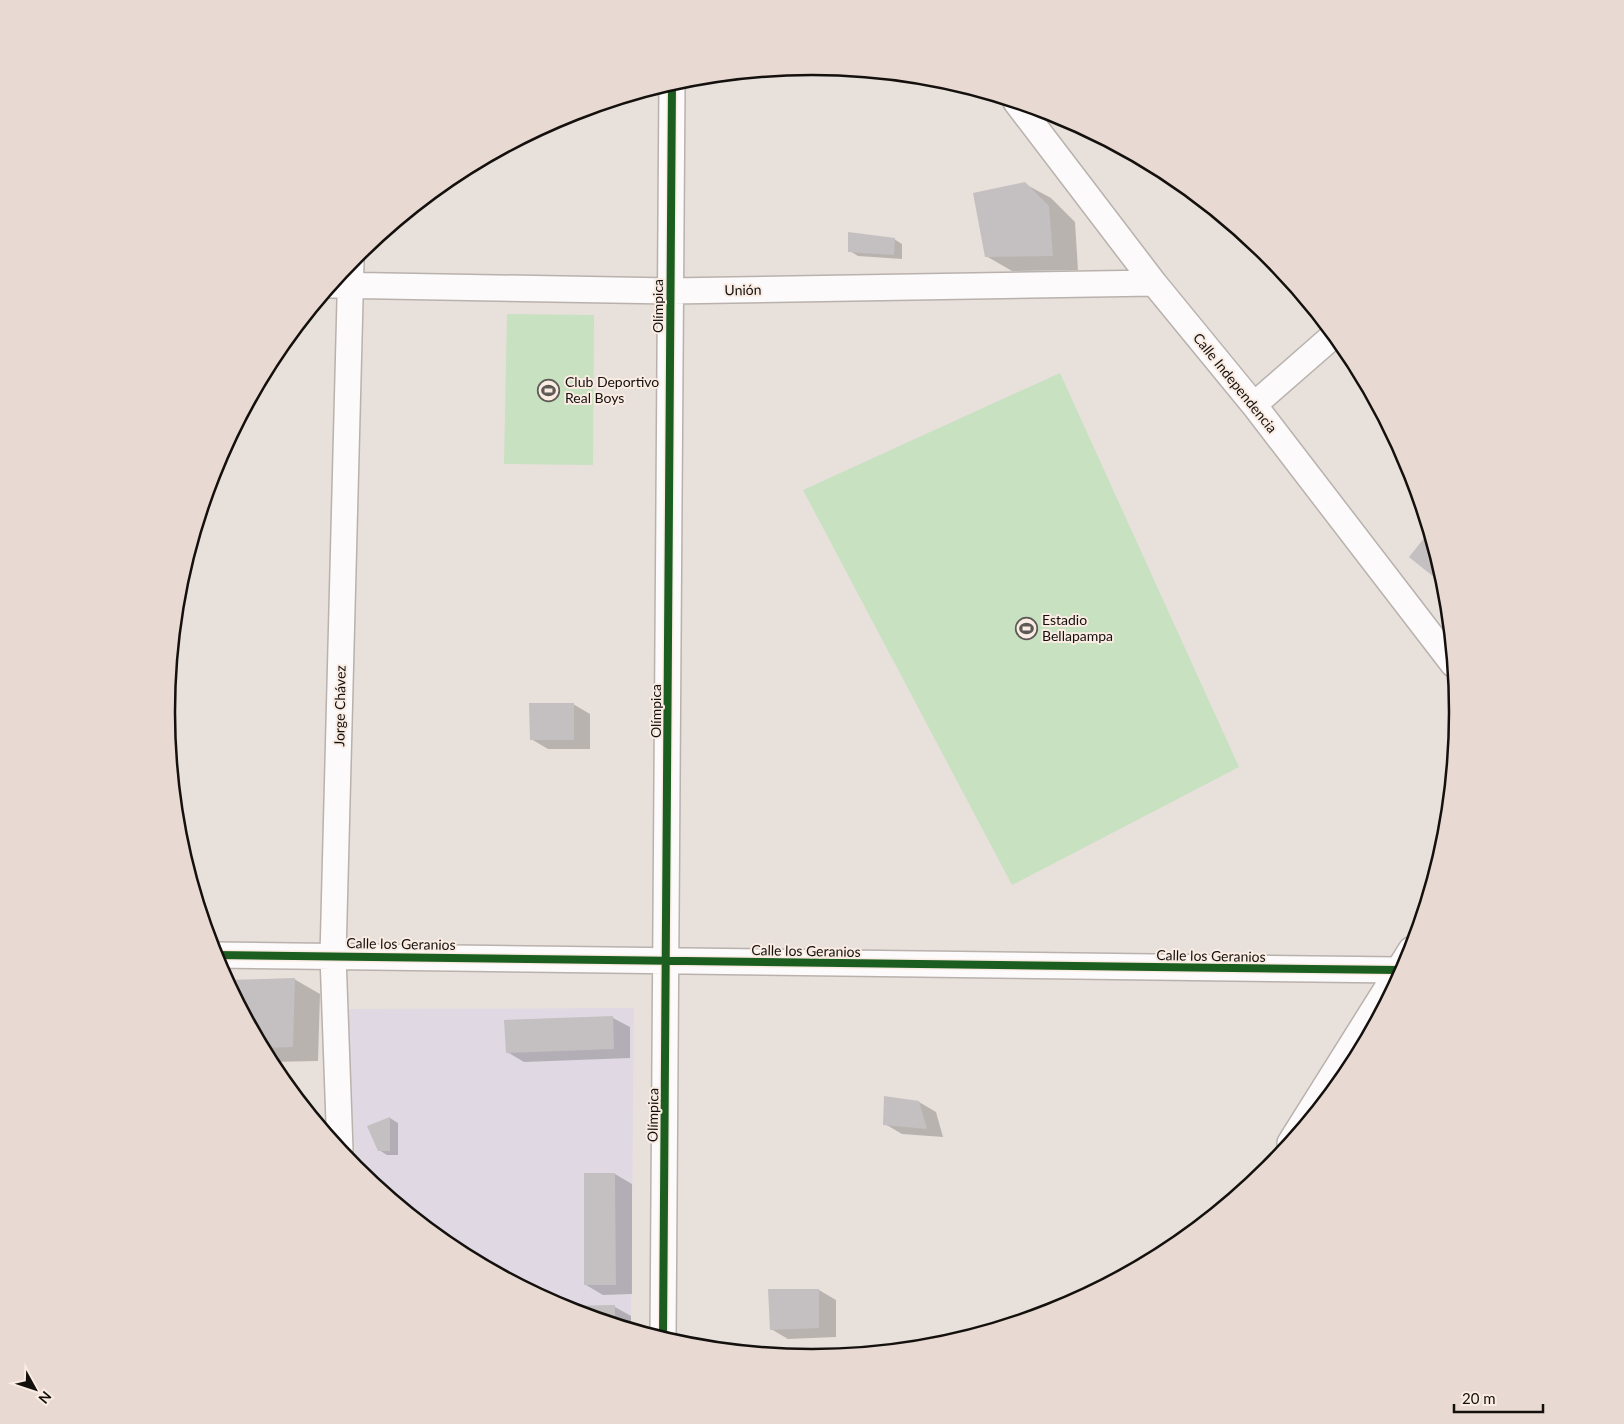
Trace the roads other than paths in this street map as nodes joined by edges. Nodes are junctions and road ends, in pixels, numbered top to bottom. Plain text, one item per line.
1 (672, 91) edge
2 (1023, 111) edge
3 (347, 277) edge
4 (344, 281) edge
5 (1154, 283) junction
6 (671, 291) junction
7 (1329, 340) edge
8 (1254, 405) junction
9 (1447, 656) edge
10 (223, 955) edge
11 (333, 956) junction
12 (667, 962) junction
13 (1394, 970) edge
14 (1383, 994) edge
15 (1316, 1101) edge
16 (340, 1139) edge
17 (663, 1331) edge

1 - 6 street, Olímpica
2 - 5 street, Calle Independencia
3 - 6 street, Unión
4 - 11 street, Jorge Chávez
5 - 6 street, Unión
5 - 8 street, Calle Independencia
6 - 12 street, Olímpica
7 - 8 street
8 - 9 street, Calle Independencia
10 - 11 street, Calle los Geranios
11 - 12 street, Calle los Geranios
11 - 16 street, Jorge Chávez
12 - 13 street, Calle los Geranios
12 - 17 street, Olímpica
14 - 15 street

